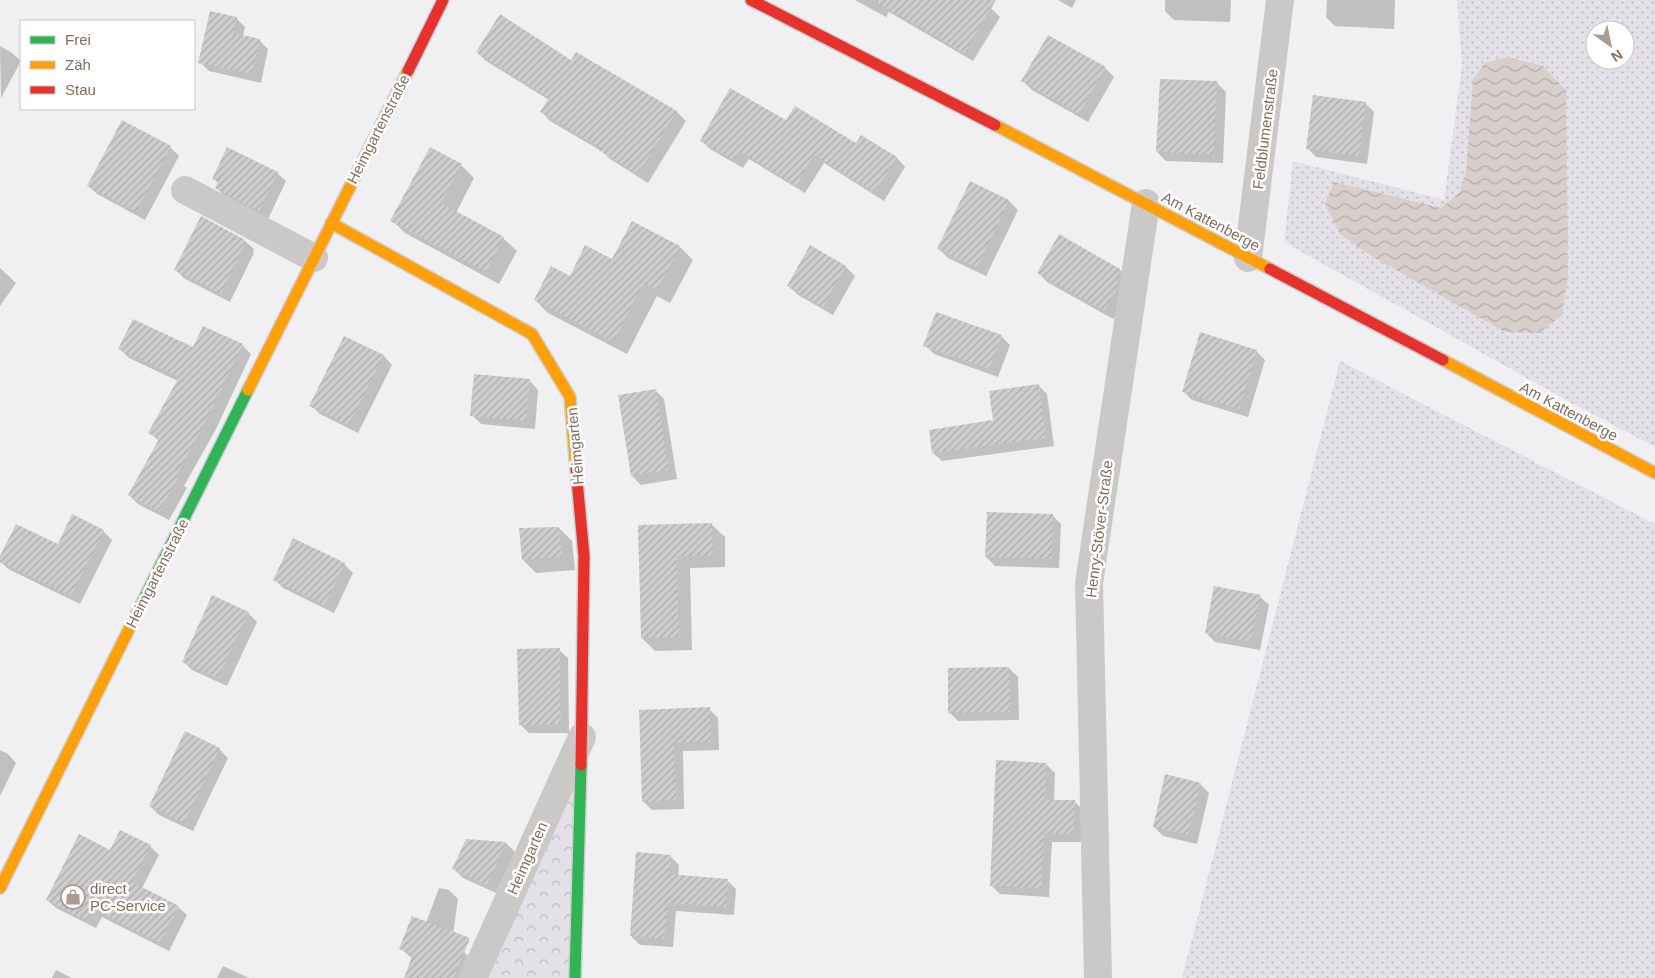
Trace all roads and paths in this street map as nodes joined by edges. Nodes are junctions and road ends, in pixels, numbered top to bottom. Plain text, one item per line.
1 (443, 0) edge
2 (751, 0) edge
3 (1280, 0) edge
4 (185, 190) dead end
5 (1146, 203) junction
6 (331, 223) junction
7 (314, 258) junction
8 (1248, 258) junction
9 (1655, 473) edge
10 (582, 737) junction
11 (0, 888) edge
12 (473, 978) edge
13 (575, 978) edge
14 (1098, 978) edge

1 - 6 street, Heimgartenstraße
2 - 5 street, Am Kattenberge
3 - 8 street, Feldblumenstraße
4 - 7 street
5 - 8 street, Am Kattenberge
5 - 14 street, Henry-Stöver-Straße
6 - 7 street, Heimgartenstraße
6 - 10 street, Heimgarten
7 - 11 street, Heimgartenstraße
8 - 9 street, Am Kattenberge
10 - 12 street, Heimgarten
10 - 13 street, Heimgarten

